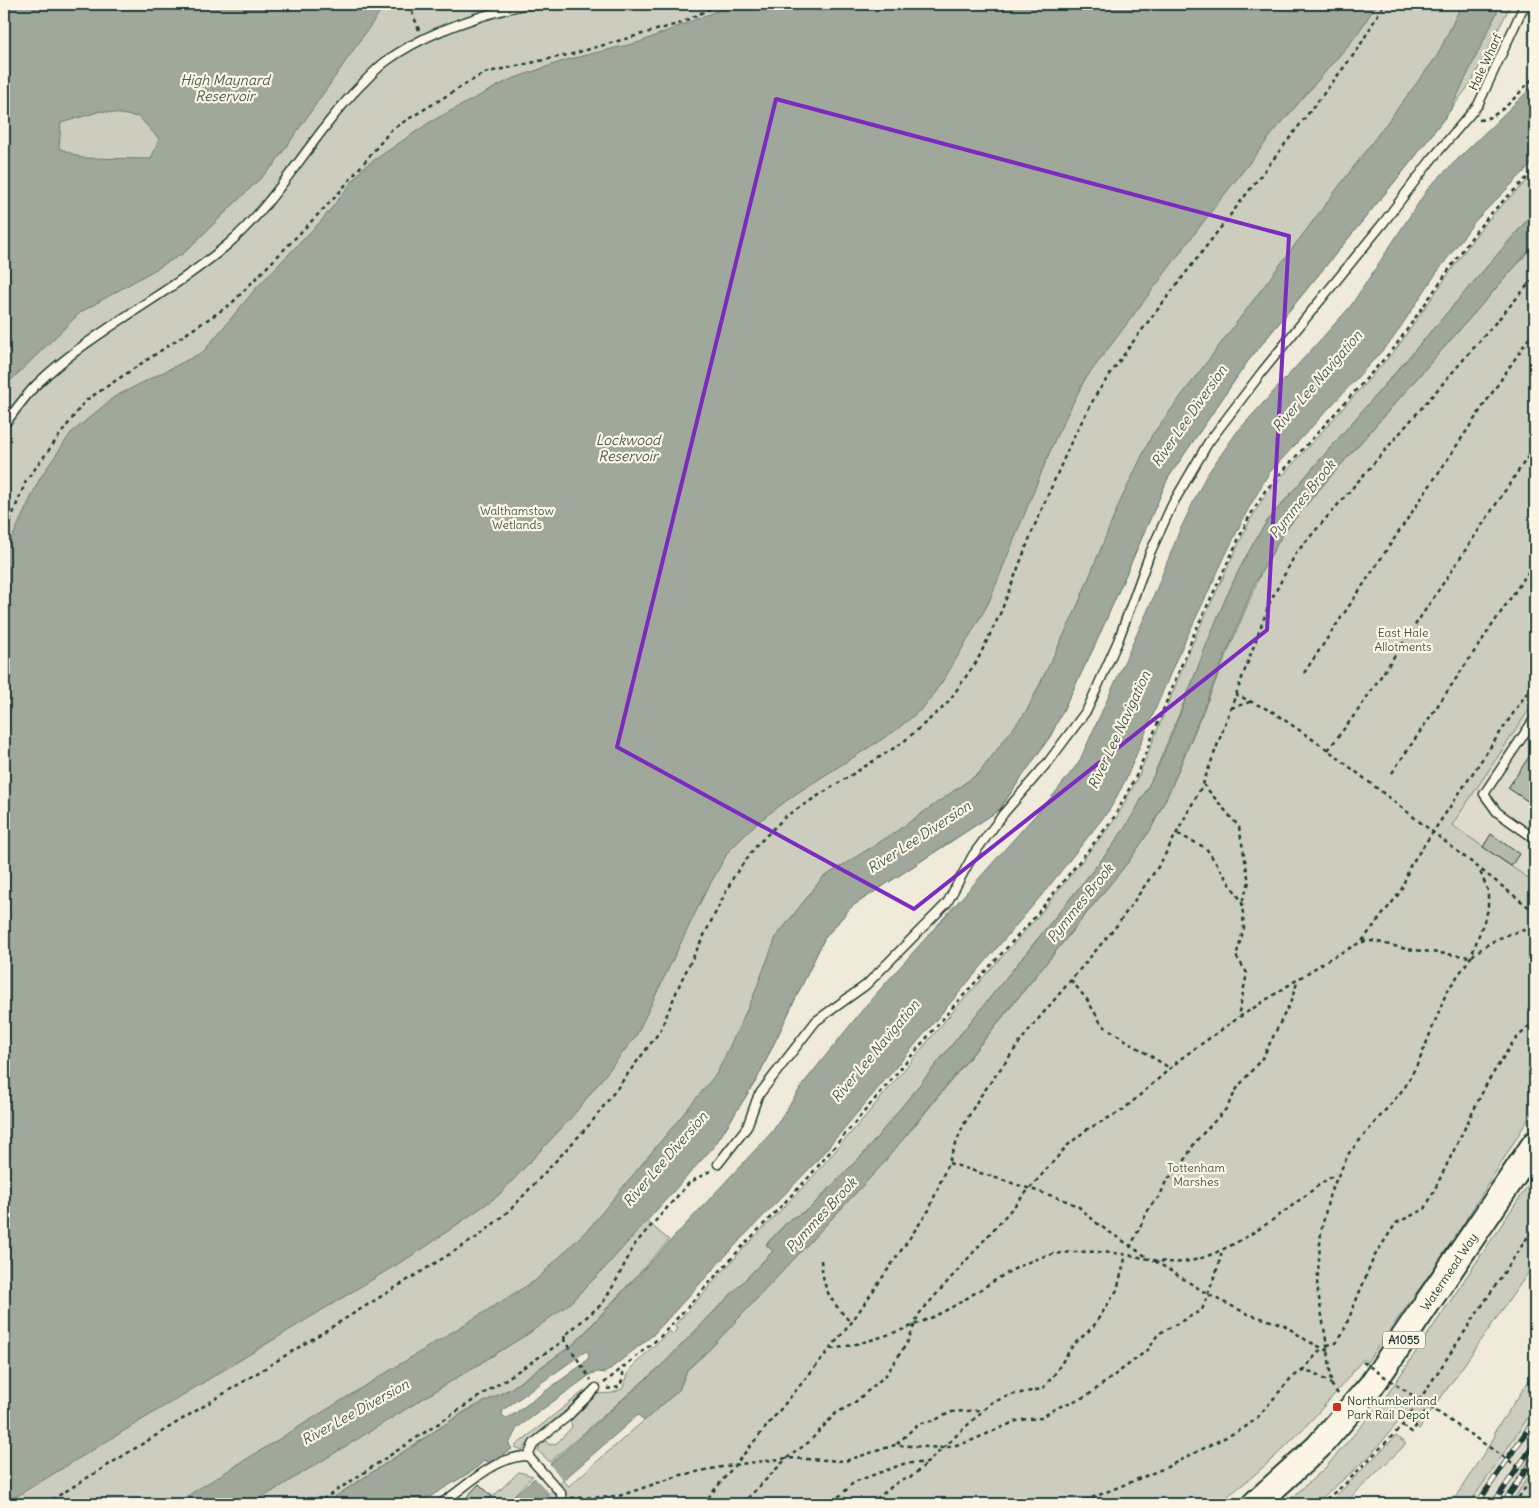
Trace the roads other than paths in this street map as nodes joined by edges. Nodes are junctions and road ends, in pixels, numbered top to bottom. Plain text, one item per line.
1 (528, 4) edge
2 (1529, 4) edge
3 (4, 425) edge
4 (1535, 718) edge
5 (1535, 839) edge
6 (1535, 1144) edge
7 (718, 1164) road end
8 (599, 1389) road end
9 (528, 1456) junction
10 (562, 1501) edge
11 (440, 1504) edge
12 (1255, 1504) edge

1 - 3 lane
2 - 7 lane, Hale Wharf
4 - 5 lane
6 - 12 main road, Watermead Way / A1055
8 - 9 lane
9 - 10 lane
9 - 11 lane

